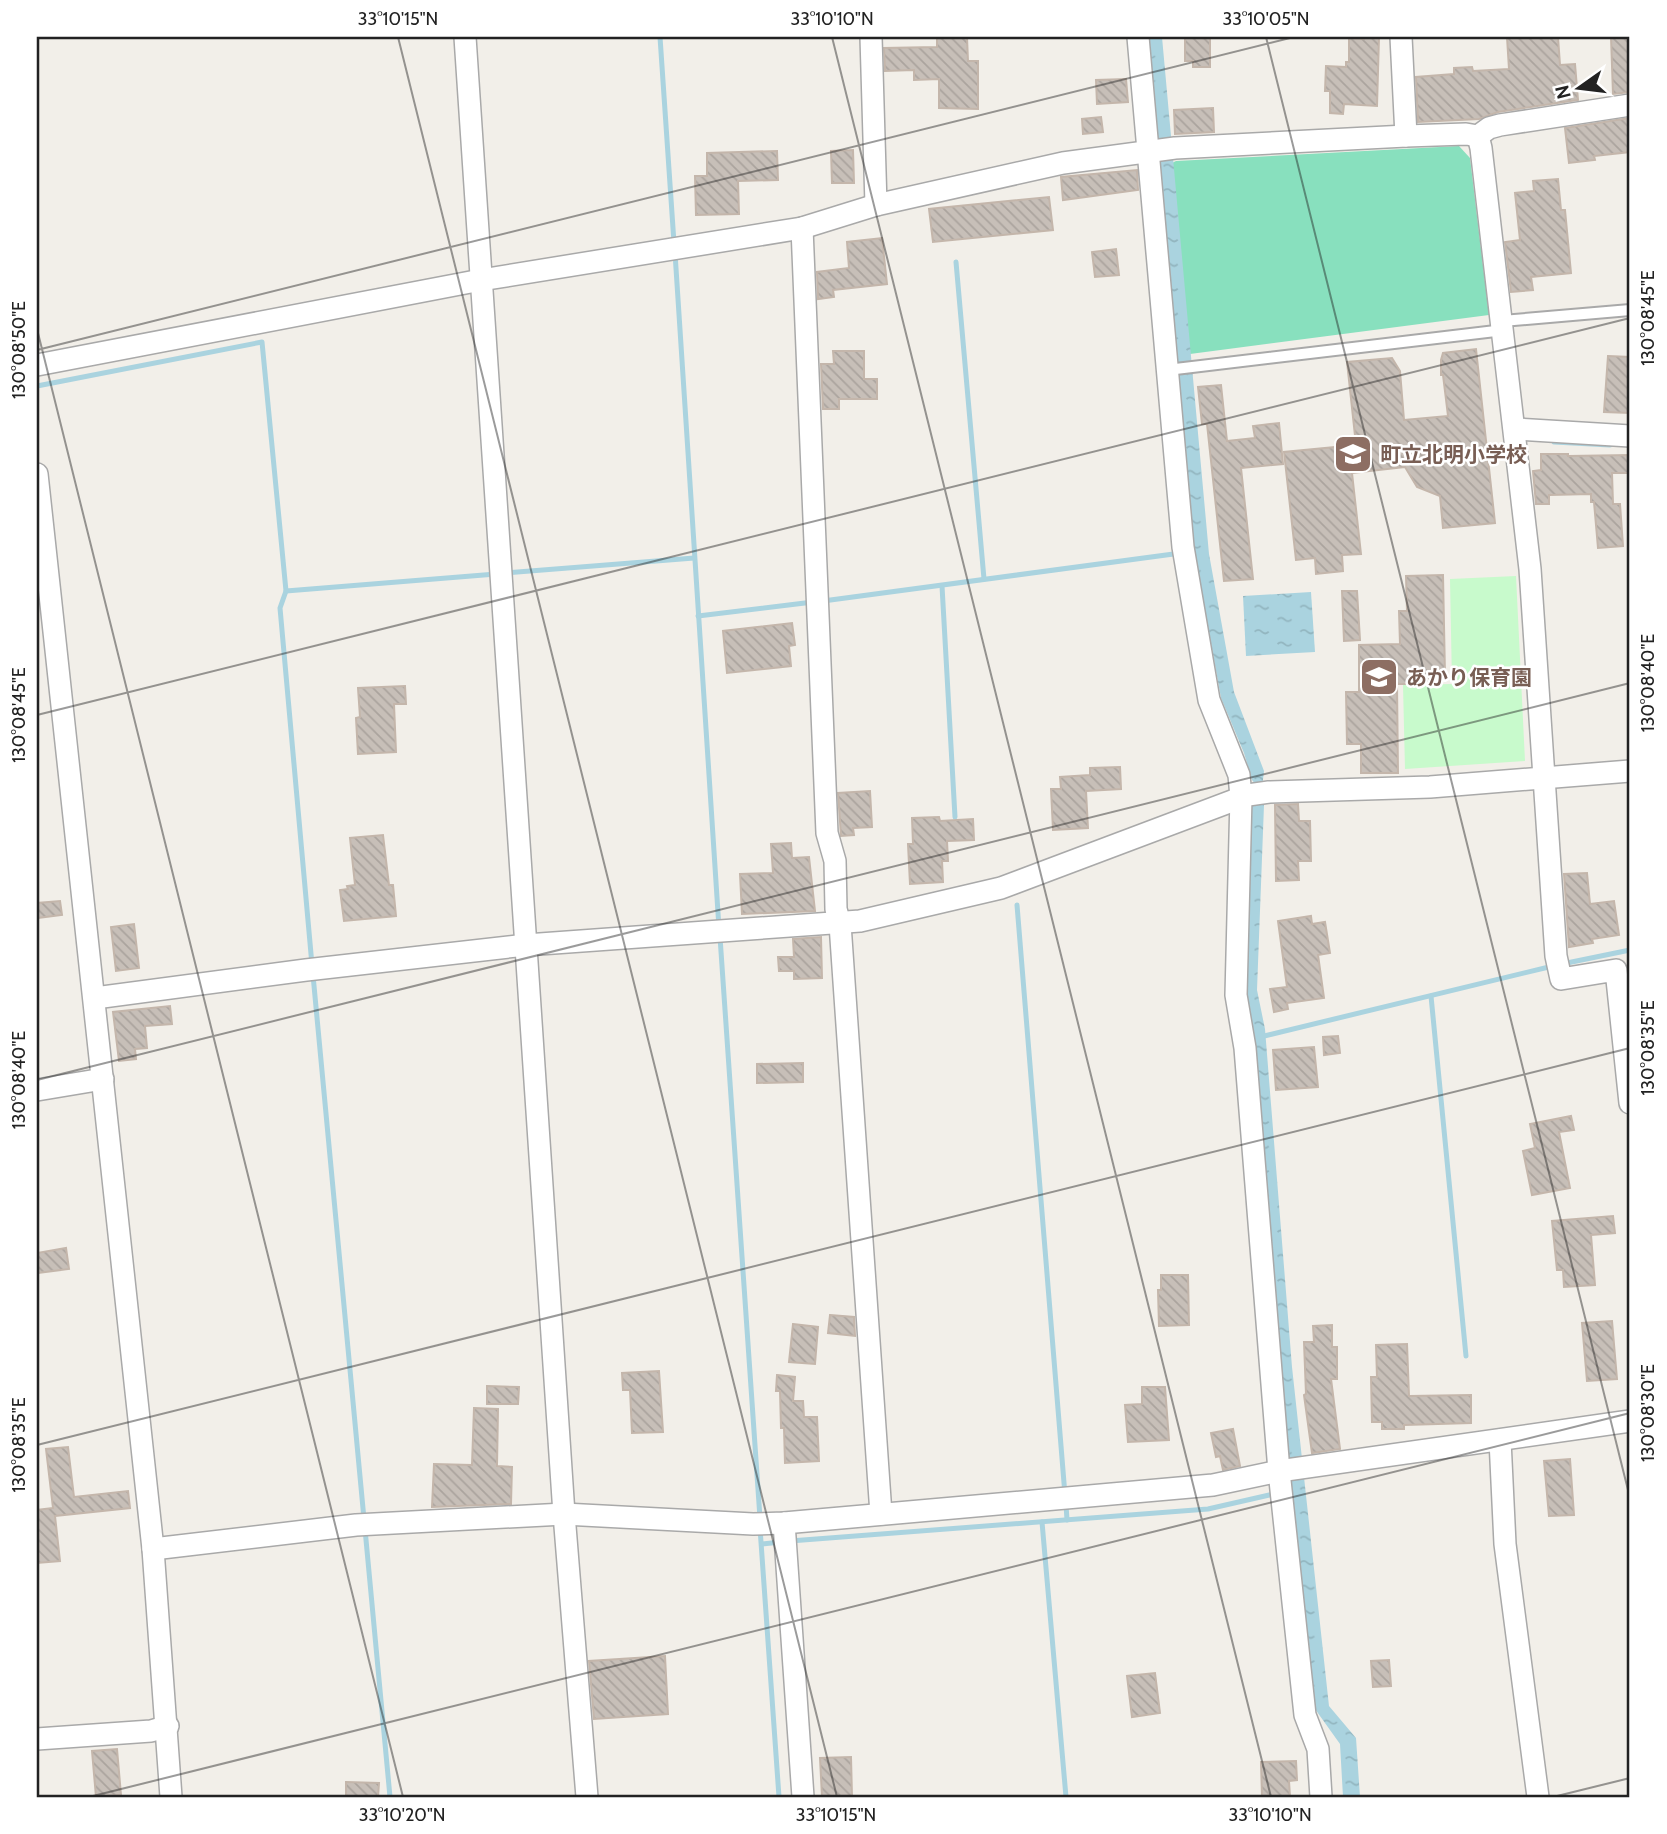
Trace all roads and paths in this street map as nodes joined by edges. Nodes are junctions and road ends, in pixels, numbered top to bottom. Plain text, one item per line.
1 (465, 37) edge
2 (871, 37) edge
3 (1138, 37) edge
4 (1401, 37) edge
5 (1630, 105) edge
6 (1406, 136) junction
7 (1478, 136) junction
8 (1159, 150) junction
9 (876, 205) junction
10 (802, 228) junction
11 (481, 280) junction
12 (1630, 310) edge
13 (1503, 325) junction
14 (37, 365) edge
15 (1170, 369) junction
16 (1516, 429) junction
17 (1630, 436) edge
18 (37, 474) edge
19 (1630, 771) edge
20 (1544, 778) junction
21 (1253, 795) junction
22 (840, 924) junction
23 (526, 945) junction
24 (95, 998) junction
25 (103, 1079) junction
26 (37, 1090) edge
27 (1630, 1104) edge
28 (1630, 1421) edge
29 (1500, 1440) junction
30 (1287, 1479) junction
31 (564, 1514) junction
32 (881, 1514) junction
33 (775, 1531) junction
34 (153, 1549) junction
35 (168, 1726) junction
36 (37, 1739) edge
37 (172, 1797) edge
38 (587, 1797) edge
39 (803, 1797) edge
40 (1321, 1797) edge
41 (1538, 1797) edge

1 - 11 street
2 - 9 street
3 - 8 street
4 - 6 street
5 - 7 street
6 - 7 street
6 - 8 street
7 - 13 street
8 - 9 street
8 - 15 street
9 - 10 street
10 - 11 street
10 - 22 street
11 - 14 street
11 - 23 street
12 - 13 lane
13 - 15 lane
13 - 16 street
15 - 21 street
16 - 17 street
16 - 20 street
18 - 24 street
19 - 20 street
20 - 21 street
20 - 27 street
21 - 22 street
21 - 30 street
22 - 23 street
22 - 32 street
23 - 24 street
23 - 31 street
24 - 25 street
25 - 26 street
25 - 34 street
28 - 29 street
29 - 30 street
29 - 41 street
30 - 32 street
30 - 40 street
31 - 33 street
31 - 34 street
31 - 38 street
32 - 33 street
33 - 39 street
34 - 35 street
35 - 36 street
35 - 37 street

